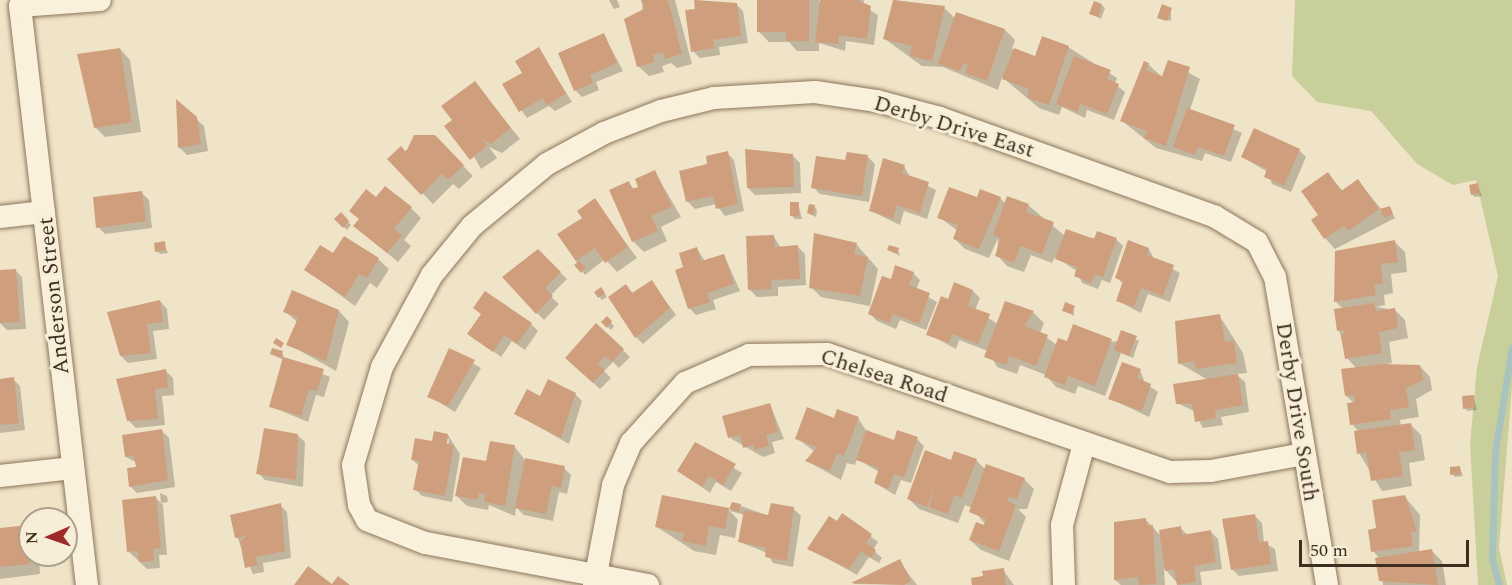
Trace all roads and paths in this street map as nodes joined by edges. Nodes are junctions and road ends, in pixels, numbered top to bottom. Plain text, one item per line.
1 (100, 0) edge
2 (17, 3) edge
3 (44, 212) junction
4 (0, 216) edge
5 (1257, 242) joint
6 (1083, 444) junction
7 (1304, 454) junction
8 (73, 468) junction
9 (0, 476) edge
10 (595, 580) edge
11 (87, 585) edge
12 (648, 585) edge
13 (1064, 585) edge
14 (1327, 585) edge

1 - 2 street
2 - 3 street, Anderson Street
3 - 4 street
3 - 8 street, Anderson Street
5 - 7 street, Derby Drive South
5 - 10 street, Derby Drive East
6 - 7 street, Chelsea Road
6 - 10 street, Chelsea Road
6 - 13 street
7 - 14 street, Derby Drive South
8 - 9 street
8 - 11 street, Anderson Street
10 - 12 street

